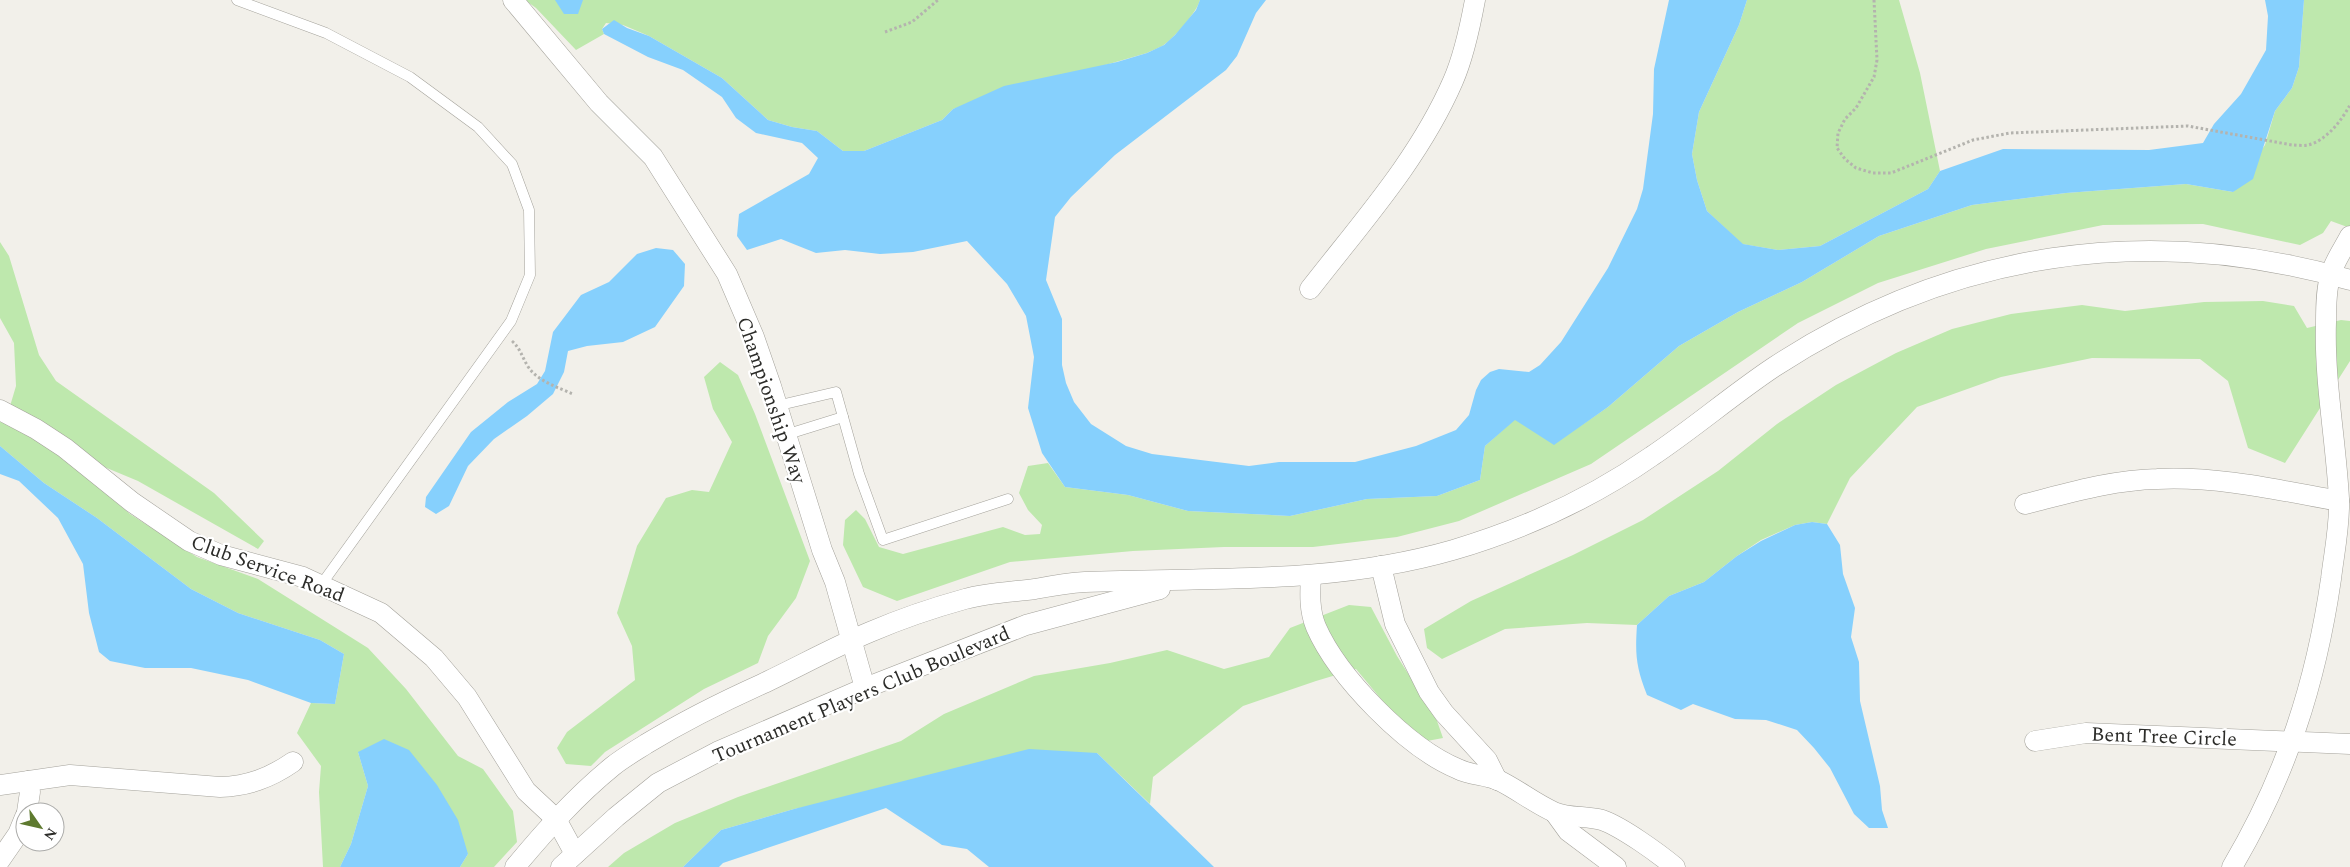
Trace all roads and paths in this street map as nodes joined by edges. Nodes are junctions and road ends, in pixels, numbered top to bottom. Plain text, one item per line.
1 (237, 0) edge
2 (513, 0) edge
3 (938, 0) edge
4 (1475, 0) edge
5 (1874, 0) edge
6 (885, 32) dead end
7 (2350, 105) edge
8 (2350, 236) edge
9 (2330, 274) junction
10 (2350, 280) edge
11 (1310, 289) dead end
12 (512, 341) dead end
13 (573, 394) dead end
14 (776, 406) junction
15 (0, 410) edge
16 (843, 417) junction
17 (785, 435) junction
18 (2350, 484) edge
19 (1008, 500) dead end
20 (2339, 501) junction
21 (2025, 504) dead end
22 (1381, 566) junction
23 (1311, 575) junction
24 (1192, 581) junction
25 (321, 585) junction
26 (852, 642) junction
27 (865, 688) junction
28 (2035, 741) dead end
29 (2293, 742) junction
30 (2350, 744) edge
31 (293, 762) dead end
32 (1498, 780) junction
33 (28, 781) junction
34 (0, 785) edge
35 (28, 802) edge
36 (1555, 812) junction
37 (556, 819) junction
38 (15, 838) edge
39 (0, 860) edge
40 (568, 860) edge
41 (515, 867) edge
42 (1616, 867) edge
43 (1675, 867) edge
44 (2232, 867) edge

1 - 25 lane
2 - 14 street, Championship Way
3 - 6 path
4 - 11 street
5 - 7 path
8 - 9 street
9 - 10 street, Tournament Players Club Boulevard
9 - 20 street
9 - 22 street, Tournament Players Club Boulevard
12 - 13 path
14 - 16 lane
14 - 17 street, Championship Way
15 - 25 street, Club Service Road
16 - 17 lane
16 - 19 lane
17 - 26 street, Championship Way
18 - 20 street
20 - 21 street
20 - 29 street
22 - 23 street, Tournament Players Club Boulevard
22 - 32 street
23 - 24 street, Tournament Players Club Boulevard
23 - 32 street
24 - 26 street, Tournament Players Club Boulevard
24 - 27 street, Tournament Players Club Boulevard
25 - 37 street, Club Service Road
26 - 27 street, Championship Way
26 - 37 street, Tournament Players Club Boulevard
27 - 40 street, Tournament Players Club Boulevard
28 - 29 street, Bent Tree Circle
29 - 30 street, Bent Tree Circle
29 - 44 street
31 - 33 street
32 - 36 street
33 - 34 street
33 - 35 street
36 - 42 street
36 - 43 street
37 - 40 street, Club Service Road
37 - 41 street, Tournament Players Club Boulevard
38 - 39 street

